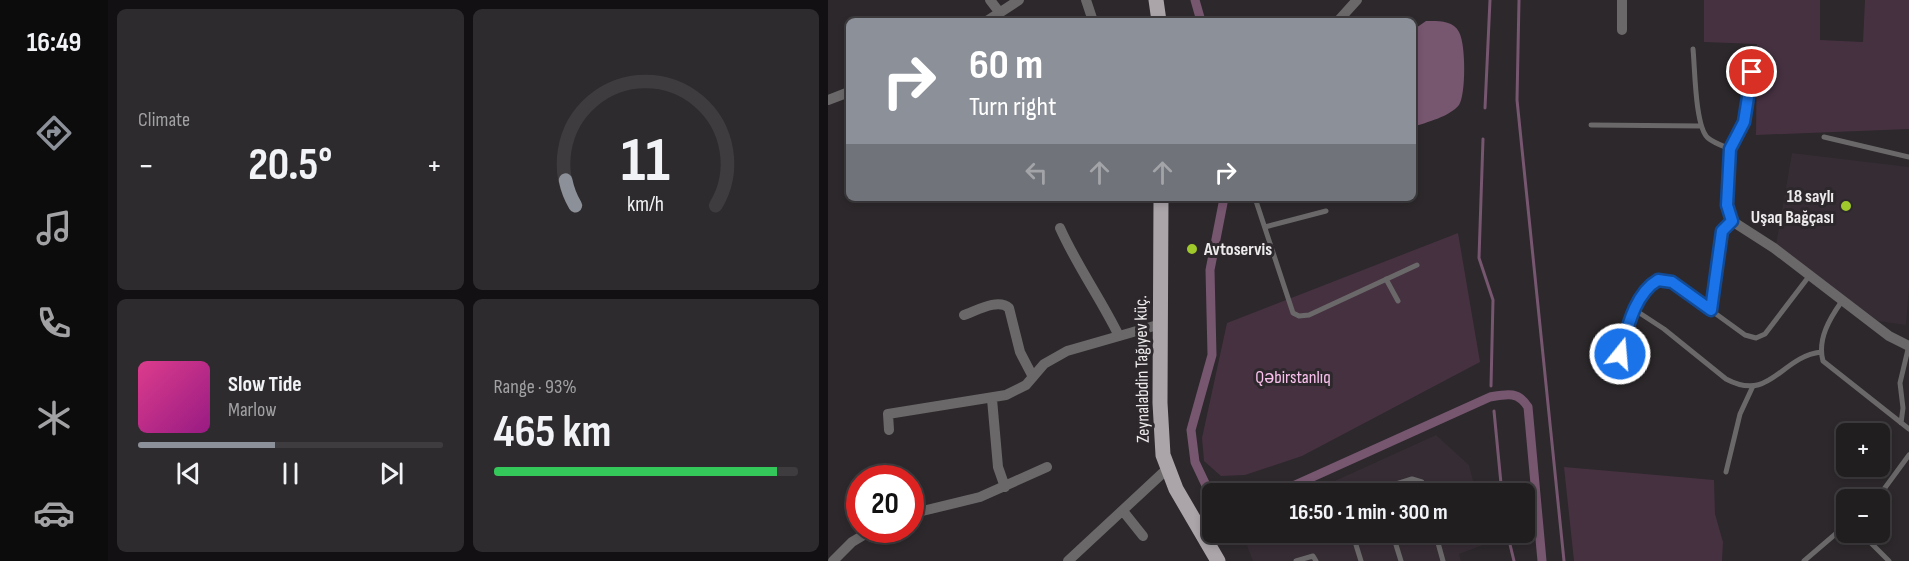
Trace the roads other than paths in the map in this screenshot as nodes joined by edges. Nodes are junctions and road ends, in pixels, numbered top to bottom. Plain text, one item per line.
1 (990, 0) edge
2 (1019, 0) edge
3 (1086, 0) edge
4 (1156, 0) edge
5 (1357, 0) edge
6 (1622, 0) edge
7 (1000, 13) junction
8 (992, 18) edge
9 (1092, 18) edge
10 (1159, 18) edge
11 (1341, 18) edge
12 (1622, 30) dead end
13 (1693, 49) dead end
14 (1752, 72) dead end
15 (846, 93) edge
16 (828, 100) edge
17 (1591, 125) dead end
18 (1701, 126) junction
19 (1824, 137) dead end
20 (1730, 149) junction
21 (1909, 157) edge
22 (1161, 201) edge
23 (1256, 201) edge
24 (1326, 212) dead end
25 (1732, 221) junction
26 (1265, 227) junction
27 (1060, 228) dead end
28 (1417, 265) dead end
29 (1810, 275) junction
30 (1386, 279) junction
31 (1842, 300) junction
32 (1398, 301) dead end
33 (1635, 310) junction
34 (1711, 310) junction
35 (964, 315) dead end
36 (1161, 324) junction
37 (1119, 336) junction
38 (1909, 346) edge
39 (1821, 352) junction
40 (1596, 364) dead end
41 (1033, 377) junction
42 (1754, 386) junction
43 (992, 399) junction
44 (1901, 423) junction
45 (1909, 429) edge
46 (889, 430) dead end
47 (1909, 455) edge
48 (1047, 467) dead end
49 (1167, 469) junction
50 (1726, 472) dead end
51 (1405, 483) edge
52 (1420, 483) edge
53 (1005, 487) junction
54 (1884, 489) edge
55 (924, 511) edge
56 (1123, 511) junction
57 (1836, 534) edge
58 (1143, 536) dead end
59 (851, 543) edge
60 (1355, 543) edge
61 (1395, 543) edge
62 (1438, 543) edge
63 (1871, 543) edge
64 (833, 561) edge
65 (1068, 561) edge
66 (1218, 561) edge
67 (1296, 561) edge
68 (1316, 561) edge
69 (1361, 561) edge
70 (1401, 561) edge
71 (1443, 561) edge
72 (1804, 561) edge
73 (1889, 561) edge

1 - 7 street
2 - 7 street
3 - 9 street
4 - 10 main road
5 - 11 street
6 - 12 street
7 - 8 street
13 - 18 lane
14 - 20 lane
15 - 16 street
17 - 18 lane
18 - 20 lane
19 - 21 lane
20 - 25 street
22 - 36 main road, Zeynalabdin Tağıyev küç.
23 - 26 lane
24 - 26 lane
25 - 29 street
25 - 34 lane
26 - 30 lane
27 - 37 street
28 - 30 lane
29 - 31 street
29 - 34 lane
30 - 32 lane
31 - 38 street
31 - 39 lane
33 - 34 lane
33 - 40 lane
33 - 42 lane
35 - 41 street
36 - 37 street
36 - 49 main road, Zeynalabdin Tağıyev küç.
37 - 41 street
38 - 44 lane
39 - 42 lane
39 - 44 lane
41 - 43 street
42 - 50 lane
43 - 46 street
43 - 53 street
44 - 45 lane
47 - 54 lane
48 - 53 street
49 - 56 street
49 - 66 main road, Zeynalabdin Tağıyev küç.
51 - 52 lane
53 - 55 street
56 - 58 street
56 - 65 street
57 - 72 lane
59 - 64 street
60 - 69 lane
61 - 70 lane
62 - 71 lane
63 - 73 lane
67 - 68 lane

